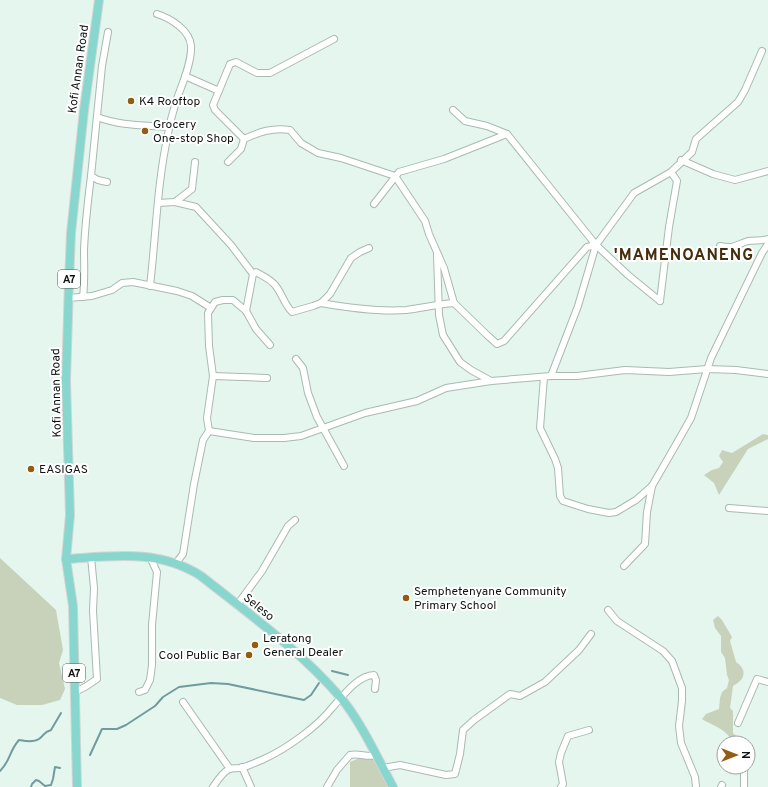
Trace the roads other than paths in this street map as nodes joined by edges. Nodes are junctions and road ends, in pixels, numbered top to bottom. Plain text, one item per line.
1 (99, 0) edge
2 (157, 14) dead end
3 (108, 32) dead end
4 (334, 39) dead end
5 (762, 51) dead end
6 (91, 63) junction
7 (102, 66) junction
8 (185, 76) junction
9 (218, 91) junction
10 (453, 110) dead end
11 (96, 117) junction
12 (169, 128) junction
13 (507, 134) junction
14 (244, 139) junction
15 (681, 160) junction
16 (196, 162) dead end
17 (228, 162) dead end
18 (768, 171) edge
19 (670, 172) junction
20 (92, 176) junction
21 (396, 176) junction
22 (107, 182) dead end
23 (175, 202) junction
24 (158, 203) junction
25 (374, 204) dead end
26 (768, 239) edge
27 (768, 244) edge
28 (596, 245) junction
29 (720, 246) dead end
30 (369, 248) dead end
31 (436, 248) junction
32 (253, 274) junction
33 (150, 286) junction
34 (83, 297) junction
35 (68, 298) junction
36 (321, 303) junction
37 (454, 303) junction
38 (438, 304) junction
39 (211, 308) junction
40 (246, 311) junction
41 (270, 345) dead end
42 (296, 359) dead end
43 (707, 369) junction
44 (768, 374) edge
45 (213, 376) junction
46 (551, 376) junction
47 (544, 377) junction
48 (266, 378) dead end
49 (491, 381) junction
50 (323, 429) junction
51 (209, 432) junction
52 (344, 466) dead end
53 (652, 486) junction
54 (729, 508) dead end
55 (768, 511) edge
56 (295, 520) dead end
57 (150, 557) junction
58 (91, 558) junction
59 (66, 559) junction
60 (176, 563) junction
61 (624, 566) dead end
62 (237, 604) junction
63 (608, 610) dead end
64 (591, 634) dead end
65 (768, 682) edge
66 (375, 689) dead end
67 (74, 692) junction
68 (139, 692) dead end
69 (341, 698) junction
70 (183, 702) dead end
71 (738, 723) dead end
72 (589, 730) dead end
73 (376, 755) junction
74 (242, 767) junction
75 (383, 768) junction
76 (230, 769) junction
77 (744, 775) edge
78 (77, 787) edge
79 (213, 787) edge
80 (251, 787) edge
81 (327, 787) edge
82 (393, 787) edge
83 (561, 787) edge
84 (696, 787) edge
85 (744, 787) edge

1 - 6 main road, Kofi Annan Road / A7
2 - 8 street
3 - 7 street
4 - 9 street
5 - 15 street
6 - 7 street
6 - 35 main road, Kofi Annan Road / A7
7 - 11 street
8 - 9 street
8 - 12 street
9 - 14 street
10 - 13 street
11 - 12 street
11 - 20 street
12 - 24 street
13 - 21 street
13 - 28 street
14 - 17 street
14 - 21 street
15 - 18 street
15 - 19 street
16 - 23 street
19 - 28 street
19 - 28 street
20 - 22 street
20 - 34 street
21 - 25 street
21 - 31 street
23 - 24 street
23 - 32 street
24 - 33 street
26 - 29 street
27 - 43 street
28 - 37 street
28 - 46 street
30 - 36 street
31 - 37 street
31 - 38 street
32 - 36 street
32 - 40 street
33 - 34 street
33 - 39 street
34 - 35 street
35 - 59 main road, Kofi Annan Road / A7
36 - 38 street
37 - 38 street
38 - 49 street
39 - 40 street
39 - 45 street
40 - 41 street
42 - 50 street
43 - 44 street
43 - 46 street
43 - 53 street
45 - 48 street
45 - 51 street
46 - 47 street
47 - 49 street
47 - 53 street
49 - 50 street
50 - 51 street
50 - 52 street
51 - 60 street
53 - 61 street
54 - 55 street
56 - 62 street
57 - 58 main road, Seleso
57 - 60 main road, Seleso
57 - 68 street
58 - 59 main road, Seleso
58 - 67 street
59 - 67 main road, Kofi Annan Road / A7
60 - 62 main road, Seleso
62 - 69 main road, Seleso
63 - 84 street
64 - 75 street
65 - 71 street
66 - 69 street
67 - 78 main road, Kofi Annan Road / A7
69 - 73 main road, Seleso
69 - 74 street
70 - 76 street
72 - 83 street
73 - 75 main road, Seleso
73 - 81 street
74 - 76 street
74 - 80 street
75 - 82 main road, Seleso
76 - 79 street
77 - 85 street

